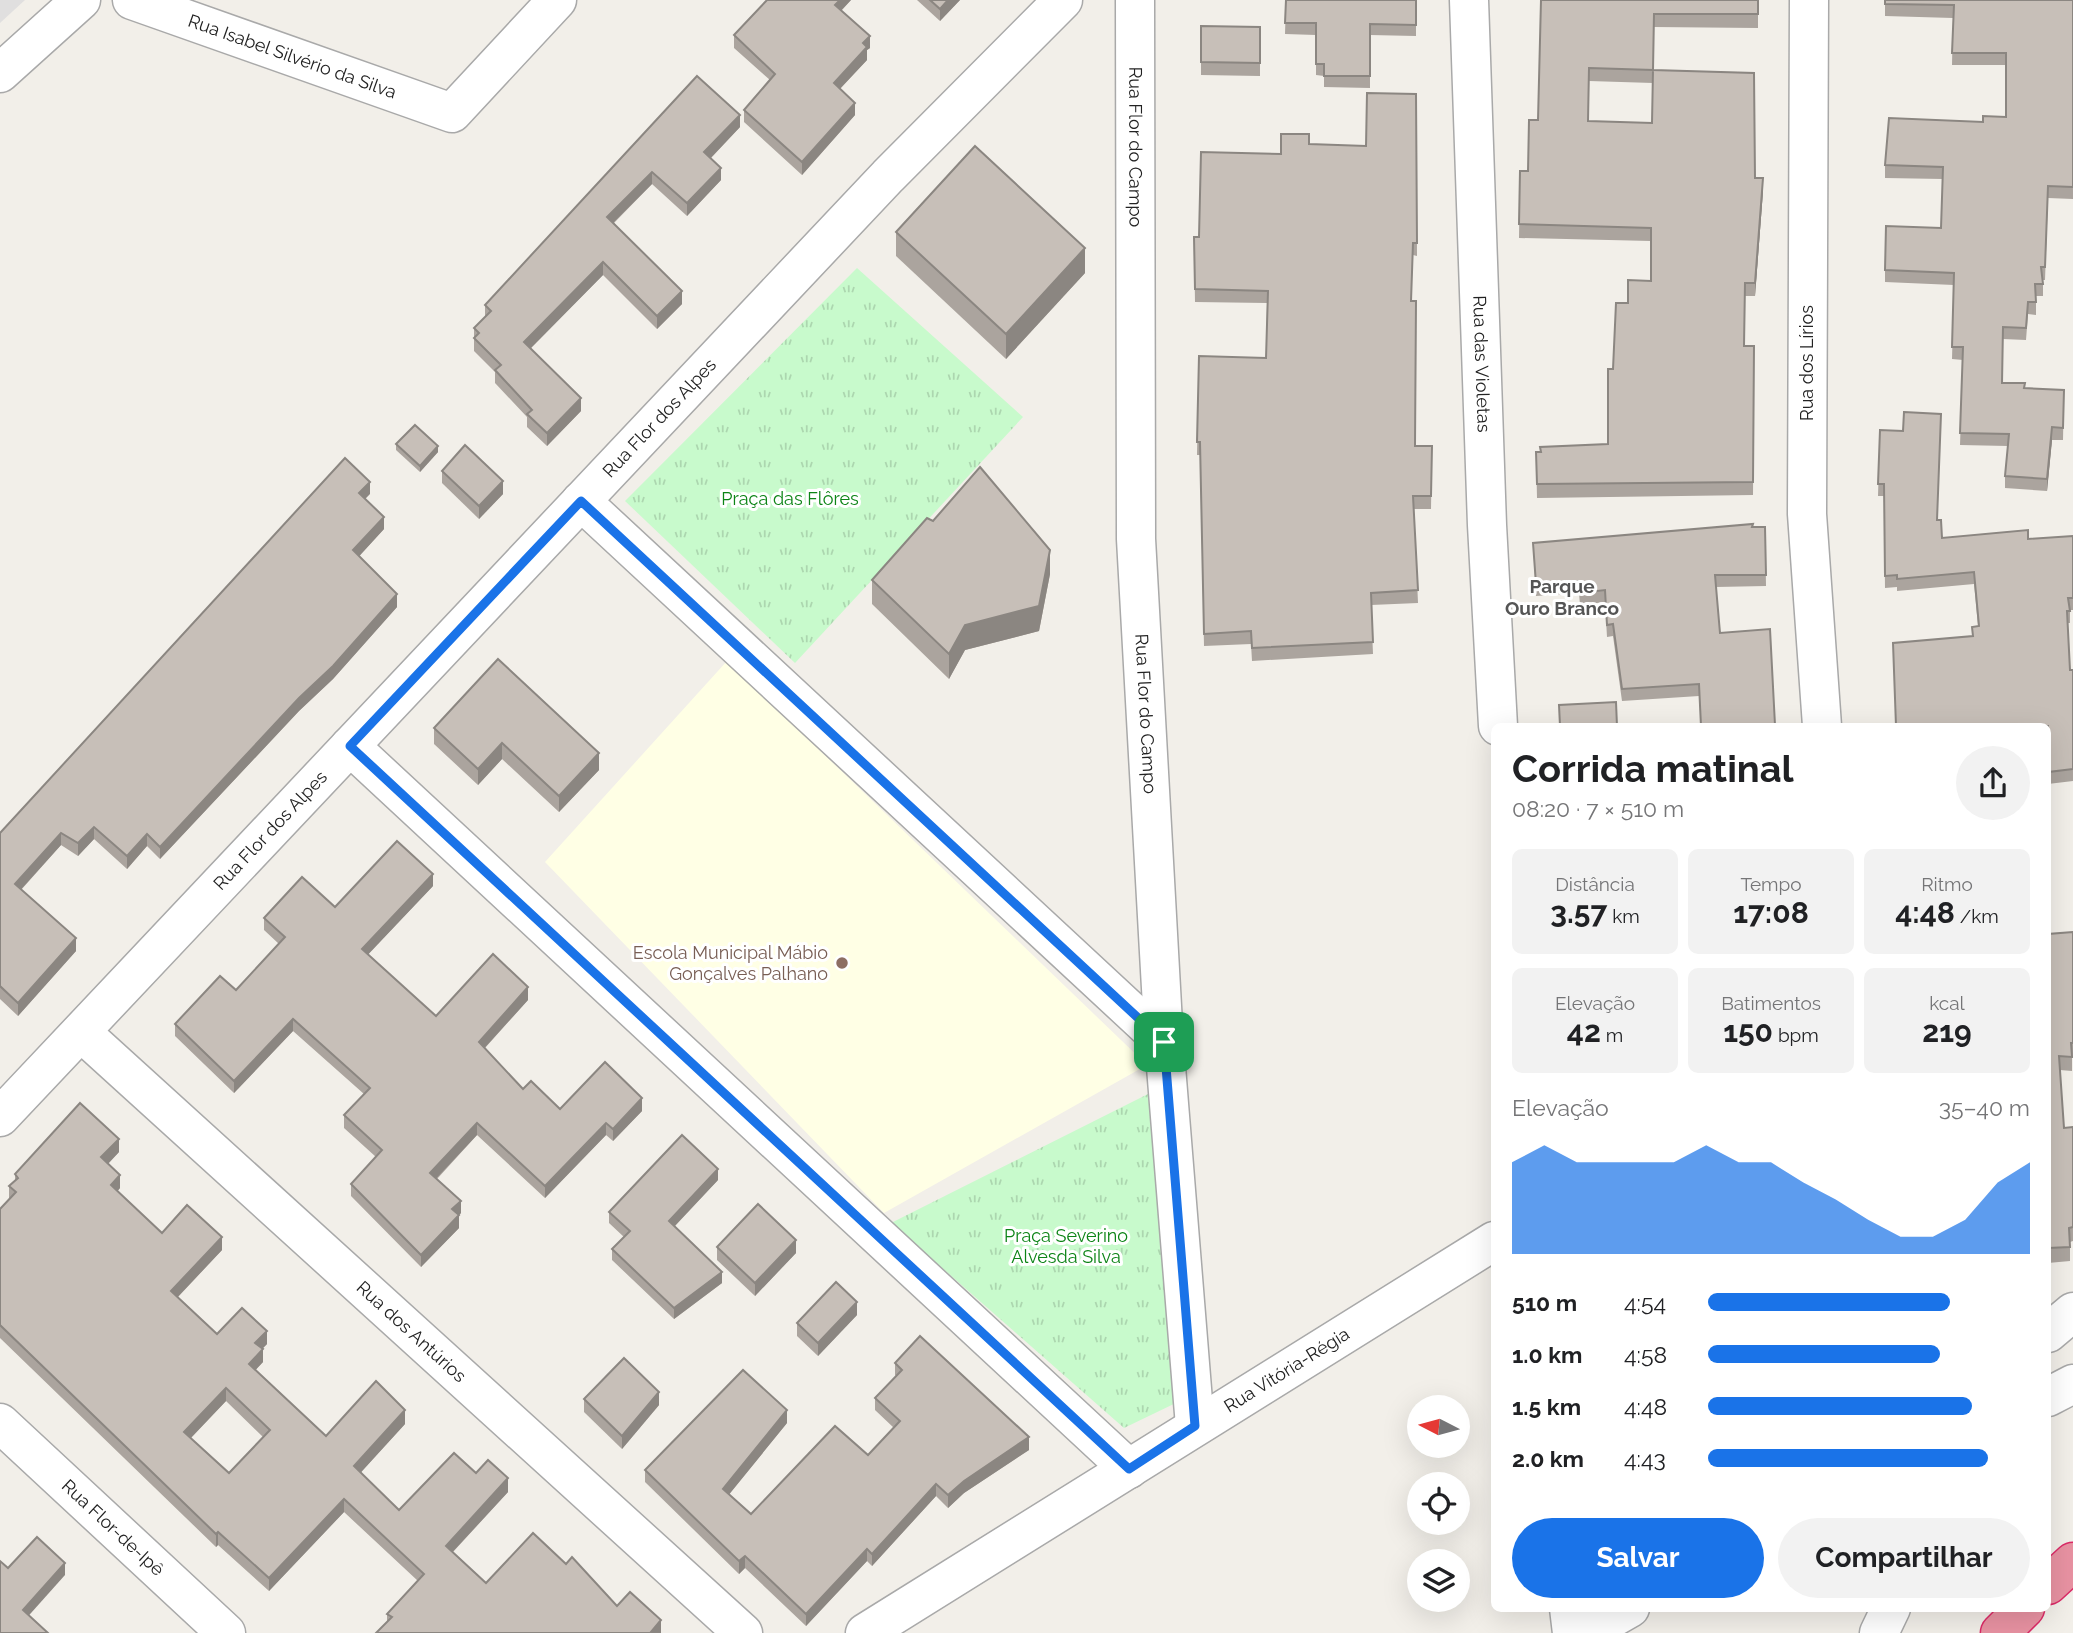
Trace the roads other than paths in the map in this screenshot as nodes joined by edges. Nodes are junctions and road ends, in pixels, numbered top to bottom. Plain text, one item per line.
1 (81, 0) edge
2 (132, 0) edge
3 (557, 0) edge
4 (1063, 0) edge
5 (1136, 0) edge
6 (1469, 0) edge
7 (1809, 0) edge
8 (0, 73) edge
9 (581, 501) junction
10 (1498, 723) edge
11 (1822, 723) edge
12 (350, 746) junction
13 (80, 1032) junction
14 (1164, 1042) junction
15 (0, 1117) edge
16 (1491, 1243) edge
17 (2073, 1312) edge
18 (2051, 1330) edge
19 (2073, 1384) edge
20 (2051, 1395) edge
21 (0, 1423) edge
22 (1195, 1426) junction
23 (1129, 1469) junction
24 (2073, 1562) edge
25 (2051, 1582) edge
26 (1569, 1612) edge
27 (1623, 1612) edge
28 (1889, 1612) edge
29 (2021, 1612) edge
30 (226, 1633) edge
31 (743, 1633) edge
32 (865, 1633) edge
33 (1572, 1633) edge
34 (1586, 1633) edge
35 (1879, 1633) edge
36 (2000, 1633) edge

1 - 8 street
2 - 3 street, Rua Isabel Silvério da Silva
4 - 9 street, Rua Flor dos Alpes
5 - 14 street, Rua Flor do Campo
6 - 10 street, Rua das Violetas
7 - 11 street, Rua dos Lírios
9 - 12 street, Rua Flor dos Alpes
9 - 14 street
12 - 13 street, Rua Flor dos Alpes
12 - 23 street
13 - 15 street, Rua Flor dos Alpes
13 - 31 street, Rua dos Antúrios
14 - 22 street, Rua Flor do Campo
16 - 22 street, Rua Vitória-Régia
17 - 18 street
19 - 20 street
21 - 30 street, Rua Flor-de-Ipê
22 - 23 street, Rua Vitória-Régia
23 - 32 street, Rua Vitória-Régia
24 - 25 highway
26 - 33 street
27 - 34 street
28 - 35 street
29 - 36 highway

